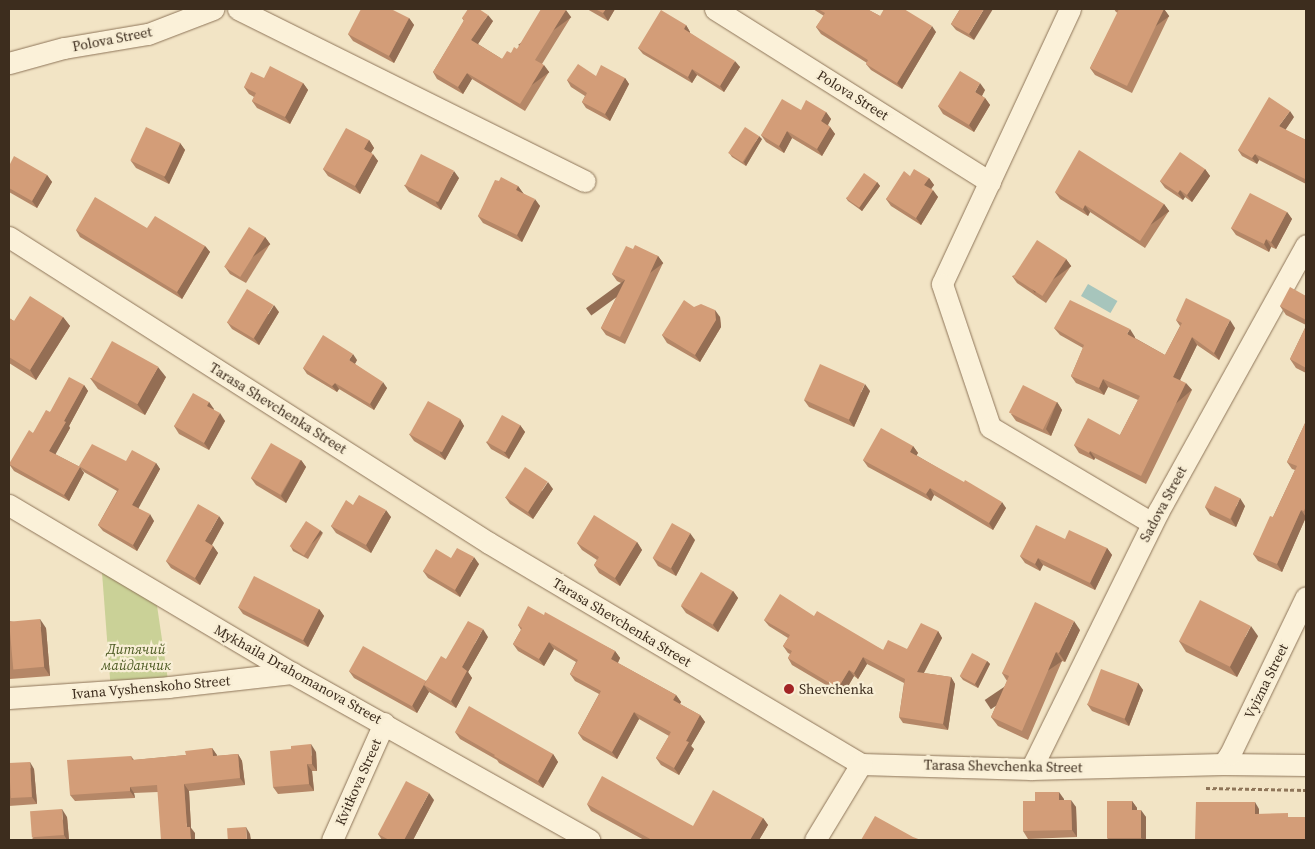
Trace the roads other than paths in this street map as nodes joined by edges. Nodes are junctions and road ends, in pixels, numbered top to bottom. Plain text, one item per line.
1 (213, 9) edge
2 (238, 9) edge
3 (715, 9) edge
4 (1070, 9) edge
5 (9, 63) edge
6 (585, 181) dead end
7 (990, 182) junction
8 (9, 237) edge
9 (1306, 245) edge
10 (9, 505) edge
11 (1152, 523) junction
12 (1306, 597) edge
13 (292, 674) junction
14 (9, 698) edge
15 (384, 723) junction
16 (861, 764) junction
17 (1223, 764) junction
18 (1306, 765) edge
19 (1031, 769) junction
20 (332, 840) edge
21 (589, 840) edge
22 (815, 840) edge

1 - 5 street, Polova Street
2 - 6 street
3 - 7 street, Polova Street
4 - 7 street
7 - 11 street
8 - 16 street, Tarasa Shevchenka Street
9 - 11 street, Sadova Street
10 - 13 street, Mykhaila Drahomanova Street
11 - 19 street, Sadova Street
12 - 17 street, Vyizna Street
13 - 14 street, Ivana Vyshenskoho Street
13 - 15 street, Mykhaila Drahomanova Street
15 - 20 street, Kvitkova Street
15 - 21 street, Mykhaila Drahomanova Street
16 - 19 street, Tarasa Shevchenka Street
16 - 22 street
17 - 18 street, Tarasa Shevchenka Street
17 - 19 street, Tarasa Shevchenka Street

